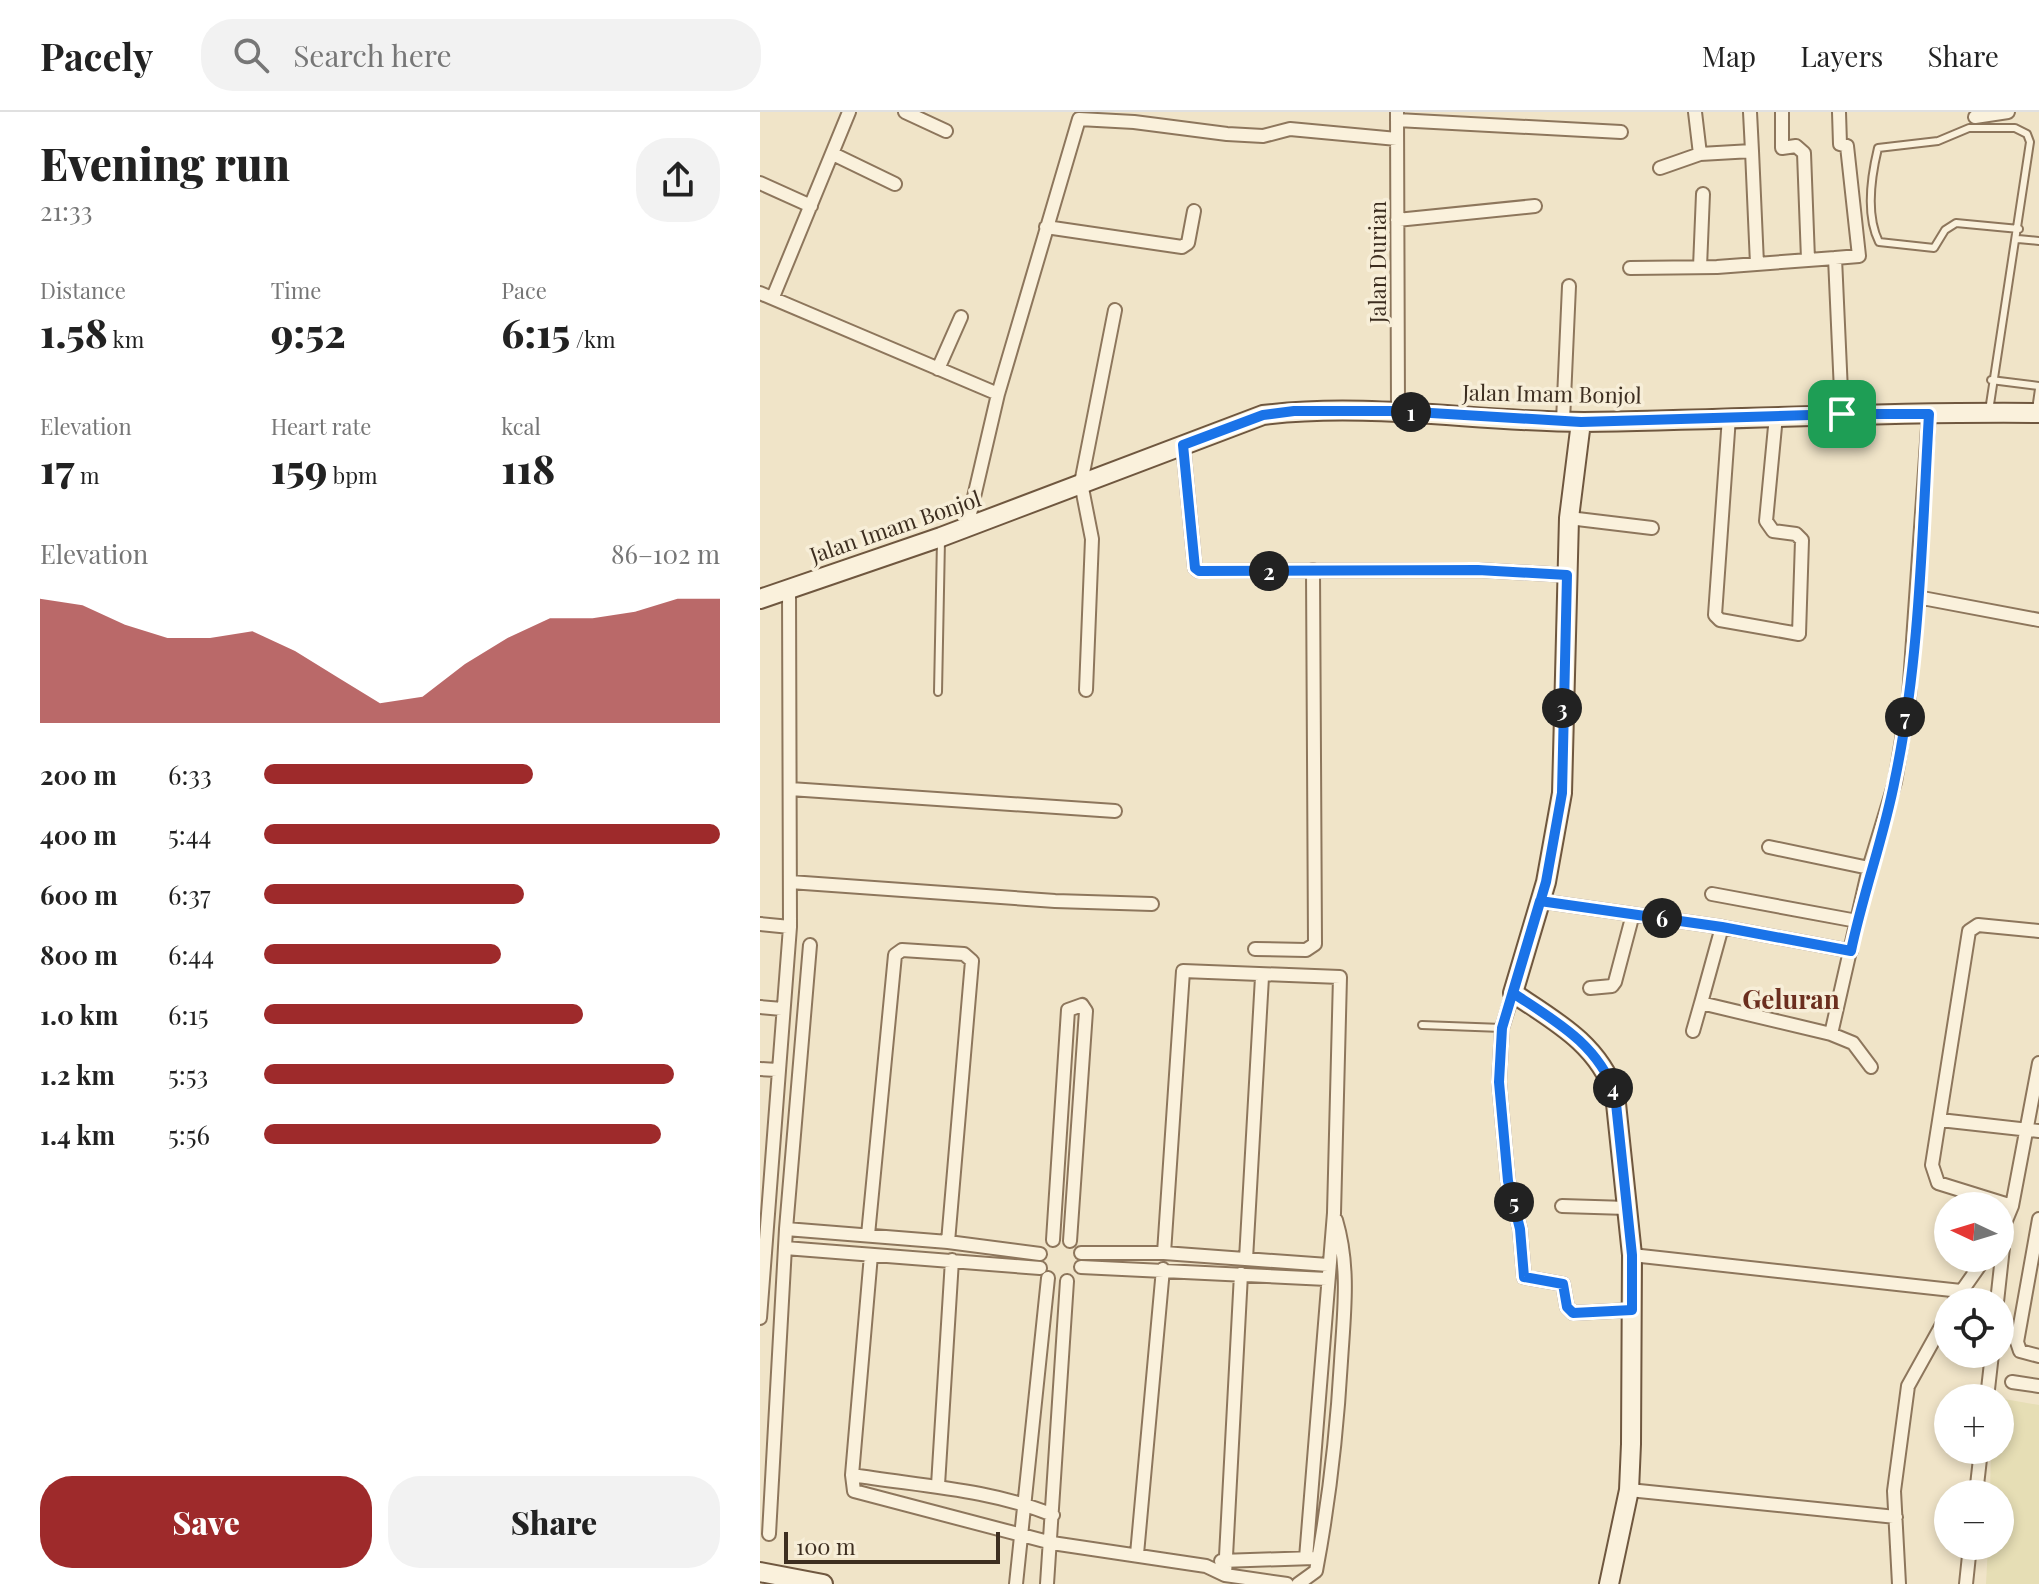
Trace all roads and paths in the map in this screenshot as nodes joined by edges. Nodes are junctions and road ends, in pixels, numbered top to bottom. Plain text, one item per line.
1 (849, 112) edge
2 (905, 112) edge
3 (1695, 112) edge
4 (1750, 112) edge
5 (1782, 112) edge
6 (1839, 112) edge
7 (2008, 112) edge
8 (1975, 114) edge
9 (1397, 116) edge
10 (946, 131) dead end
11 (1621, 132) dead end
12 (1397, 139) junction
13 (1752, 151) junction
14 (833, 154) junction
15 (1700, 154) junction
16 (1660, 168) dead end
17 (760, 183) edge
18 (895, 184) dead end
19 (1703, 194) dead end
20 (811, 206) junction
21 (1535, 206) dead end
22 (1194, 211) dead end
23 (1397, 220) junction
24 (1046, 227) junction
25 (2019, 229) junction
26 (2018, 239) junction
27 (2039, 241) edge
28 (1840, 257) junction
29 (1808, 259) junction
30 (1757, 264) junction
31 (1700, 267) junction
32 (1630, 268) dead end
33 (1569, 286) dead end
34 (766, 295) edge
35 (1115, 310) dead end
36 (961, 317) dead end
37 (938, 369) junction
38 (1991, 380) junction
39 (2039, 388) edge
40 (998, 394) junction
41 (1398, 411) junction
42 (1989, 412) junction
43 (2037, 413) edge
44 (1842, 414) junction
45 (1929, 414) junction
46 (1776, 416) junction
47 (1729, 417) junction
48 (1572, 421) junction
49 (1183, 445) junction
50 (1081, 483) junction
51 (1569, 518) junction
52 (967, 527) junction
53 (1652, 528) dead end
54 (941, 537) junction
55 (1313, 570) junction
56 (1567, 575) junction
57 (789, 588) junction
58 (1917, 597) junction
59 (760, 599) edge
60 (2039, 620) edge
61 (1086, 690) dead end
62 (938, 692) dead end
63 (790, 789) junction
64 (1115, 811) dead end
65 (1769, 847) dead end
66 (1869, 868) junction
67 (790, 882) junction
68 (1712, 894) dead end
69 (1540, 901) junction
70 (1152, 904) dead end
71 (1633, 914) junction
72 (1857, 921) junction
73 (760, 924) edge
74 (790, 927) junction
75 (1722, 927) junction
76 (2039, 931) edge
77 (810, 945) dead end
78 (1255, 949) dead end
79 (1851, 951) junction
80 (1262, 977) junction
81 (1590, 988) dead end
82 (1513, 993) junction
83 (1701, 1003) junction
84 (760, 1007) edge
85 (782, 1009) junction
86 (1422, 1025) dead end
87 (1502, 1028) junction
88 (1693, 1031) dead end
89 (1831, 1034) junction
90 (2039, 1063) edge
91 (1871, 1067) dead end
92 (760, 1069) edge
93 (777, 1070) junction
94 (1940, 1120) junction
95 (2033, 1131) edge
96 (765, 1163) edge
97 (1967, 1192) edge
98 (2014, 1199) edge
99 (1562, 1206) dead end
100 (1627, 1208) junction
101 (1334, 1213) junction
102 (2039, 1219) edge
103 (786, 1229) junction
104 (868, 1235) junction
105 (1053, 1240) junction
106 (763, 1241) edge
107 (1070, 1241) junction
108 (948, 1242) junction
109 (785, 1248) junction
110 (1329, 1252) junction
111 (1345, 1252) junction
112 (1164, 1253) junction
113 (871, 1255) junction
114 (1632, 1255) junction
115 (1246, 1259) junction
116 (952, 1260) junction
117 (1081, 1260) junction
118 (1328, 1265) junction
119 (1042, 1267) junction
120 (1163, 1269) junction
121 (1241, 1274) junction
122 (1327, 1279) junction
123 (1067, 1281) junction
124 (1934, 1293) edge
125 (1632, 1310) junction
126 (760, 1314) edge
127 (1934, 1339) edge
128 (2039, 1356) edge
129 (2012, 1382) dead end
130 (2039, 1386) edge
131 (852, 1475) junction
132 (938, 1485) junction
133 (1629, 1490) junction
134 (1025, 1504) junction
135 (1053, 1515) junction
136 (1896, 1517) junction
137 (769, 1534) dead end
138 (1023, 1534) junction
139 (1052, 1543) junction
140 (1137, 1554) junction
141 (1312, 1558) junction
142 (1225, 1560) junction
143 (1969, 1560) edge
144 (1206, 1566) junction
145 (760, 1572) edge
146 (1225, 1575) junction
147 (823, 1584) edge
148 (1016, 1584) edge
149 (1047, 1584) edge
150 (1287, 1584) edge
151 (1298, 1584) edge
152 (1609, 1584) edge
153 (1899, 1584) edge
154 (1966, 1584) edge

1 - 14 street
2 - 10 street
3 - 15 street
4 - 13 street
5 - 29 street
6 - 28 street
7 - 8 street
9 - 11 street
9 - 12 street, Jalan Durian
12 - 23 street, Jalan Durian
12 - 24 street
13 - 15 street
13 - 30 street
14 - 18 street
14 - 20 street
15 - 16 street
17 - 20 street
19 - 31 street
20 - 34 street
21 - 23 street
22 - 24 street
23 - 41 street, Jalan Durian
24 - 40 street
25 - 25 lane
25 - 26 lane
26 - 27 lane
26 - 38 lane
28 - 29 street
28 - 44 street
29 - 30 street
30 - 31 street
31 - 32 street
33 - 48 street
34 - 37 street
35 - 50 street
36 - 37 street
37 - 40 street
38 - 39 lane
38 - 42 lane
39 - 43 lane
40 - 52 street
41 - 48 street, Jalan Imam Bonjol
41 - 49 street, Jalan Imam Bonjol
42 - 43 street, Jalan Imam Bonjol
42 - 45 street, Jalan Imam Bonjol
44 - 45 street, Jalan Imam Bonjol
44 - 46 street, Jalan Imam Bonjol
45 - 58 street
46 - 47 street, Jalan Imam Bonjol
46 - 47 street
47 - 48 street, Jalan Imam Bonjol
48 - 51 street
49 - 50 street, Jalan Imam Bonjol
49 - 55 street
50 - 52 street, Jalan Imam Bonjol
50 - 61 street
51 - 53 street
51 - 56 street
52 - 54 street, Jalan Imam Bonjol
54 - 57 street, Jalan Imam Bonjol
54 - 62 lane
55 - 56 street
55 - 78 street
56 - 69 street
57 - 59 street, Jalan Imam Bonjol
57 - 63 street
58 - 60 street
58 - 66 street
63 - 64 street
63 - 67 street
65 - 66 street
66 - 72 street
67 - 70 street
67 - 74 street
68 - 72 street
69 - 71 street
69 - 82 street
71 - 75 street
71 - 81 street
72 - 79 street
73 - 74 street
74 - 85 street
75 - 79 street
75 - 83 street
76 - 94 street
77 - 103 street
79 - 89 street
80 - 101 street
80 - 112 street
80 - 115 street
82 - 87 street
82 - 100 street
83 - 88 street
83 - 89 street
84 - 85 street
85 - 93 street
86 - 87 lane
87 - 125 street
89 - 91 street
90 - 95 street
92 - 93 street
93 - 96 street
94 - 95 street
94 - 97 street
95 - 98 street
96 - 106 street
99 - 100 street
100 - 114 street
101 - 110 street
101 - 111 street
102 - 128 street
103 - 104 street
103 - 109 street
104 - 108 street
104 - 108 street
105 - 107 street
105 - 107 street
105 - 119 street
106 - 126 street
107 - 117 street
108 - 119 street
109 - 113 street
109 - 137 street
110 - 111 street
110 - 118 street
111 - 141 street
112 - 115 street
112 - 117 street
113 - 116 street
113 - 131 street
114 - 124 street
114 - 125 street
115 - 118 street
116 - 119 street
116 - 132 street
117 - 120 street
117 - 123 street
118 - 122 street
119 - 123 street
119 - 134 street
120 - 121 street
120 - 140 street
121 - 122 street
121 - 142 street
122 - 141 street
123 - 135 street
125 - 133 street
127 - 136 street
129 - 130 street
131 - 132 street
131 - 138 street
132 - 134 street
133 - 136 street
133 - 152 street
134 - 135 street
134 - 138 street
135 - 139 street
136 - 153 street
138 - 139 street
138 - 148 street
139 - 140 street
139 - 149 street
140 - 144 street
141 - 142 street
141 - 151 street
142 - 144 street
142 - 146 street
143 - 154 street
144 - 146 street
145 - 147 street
146 - 150 street

